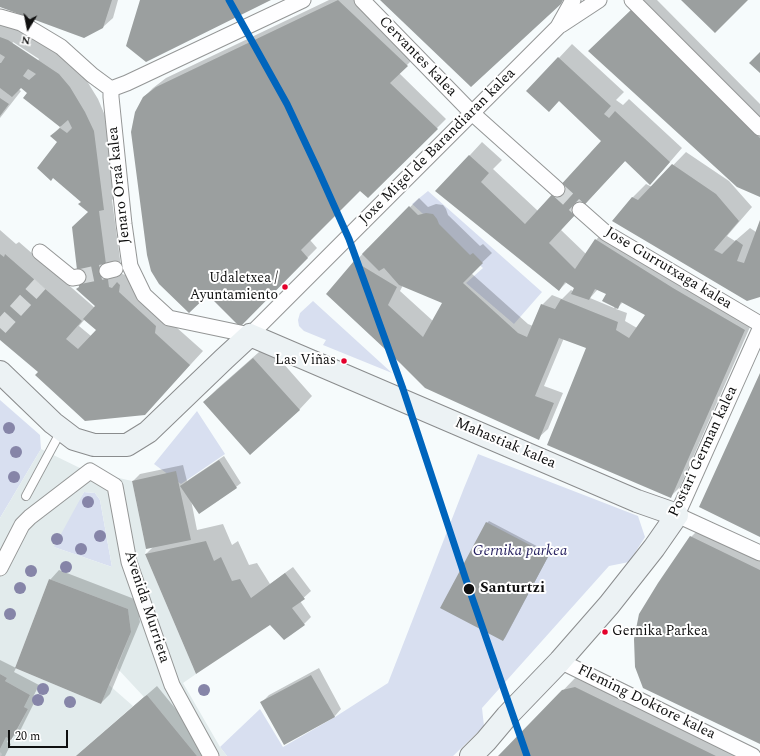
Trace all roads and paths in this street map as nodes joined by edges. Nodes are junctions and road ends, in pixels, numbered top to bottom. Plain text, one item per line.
1 (303, 0) edge
2 (362, 0) edge
3 (573, 0) edge
4 (599, 0) edge
5 (632, 0) edge
6 (0, 17) edge
7 (558, 27) junction
8 (111, 89) junction
9 (472, 113) junction
10 (760, 128) edge
11 (557, 189) tunnel mouth
12 (580, 210) tunnel mouth
13 (40, 252) dead end
14 (78, 277) tunnel mouth
15 (760, 324) edge
16 (760, 329) edge
17 (250, 336) junction
18 (0, 372) edge
19 (62, 430) junction
20 (26, 496) dead end
21 (677, 514) junction
22 (760, 553) edge
23 (0, 568) edge
24 (560, 661) junction
25 (212, 756) edge
26 (471, 756) edge
27 (753, 756) edge

1 - 8 street
2 - 9 street, Cervantes kalea
3 - 7 street, Joxe Migel de Barandiaran kalea
4 - 7 street
5 - 10 street
6 - 8 street
7 - 9 street, Joxe Migel de Barandiaran kalea
8 - 17 street, Jenaro Oraá kalea
9 - 11 street
9 - 17 street, Joxe Migel de Barandiaran kalea
12 - 15 street, Jose Gurrutxaga kalea
13 - 14 street
16 - 21 street, Postari German kalea
17 - 19 street, Joxe Migel de Barandiaran kalea
17 - 21 street, Mahastiak kalea
18 - 19 street, Joxe Migel de Barandiaran kalea
19 - 20 lane
21 - 22 street, Mahastiak kalea
21 - 24 street, Postari German kalea
23 - 25 street, Avenida Murrieta
24 - 26 street, Postari German kalea
24 - 27 street, Fleming Doktore kalea

